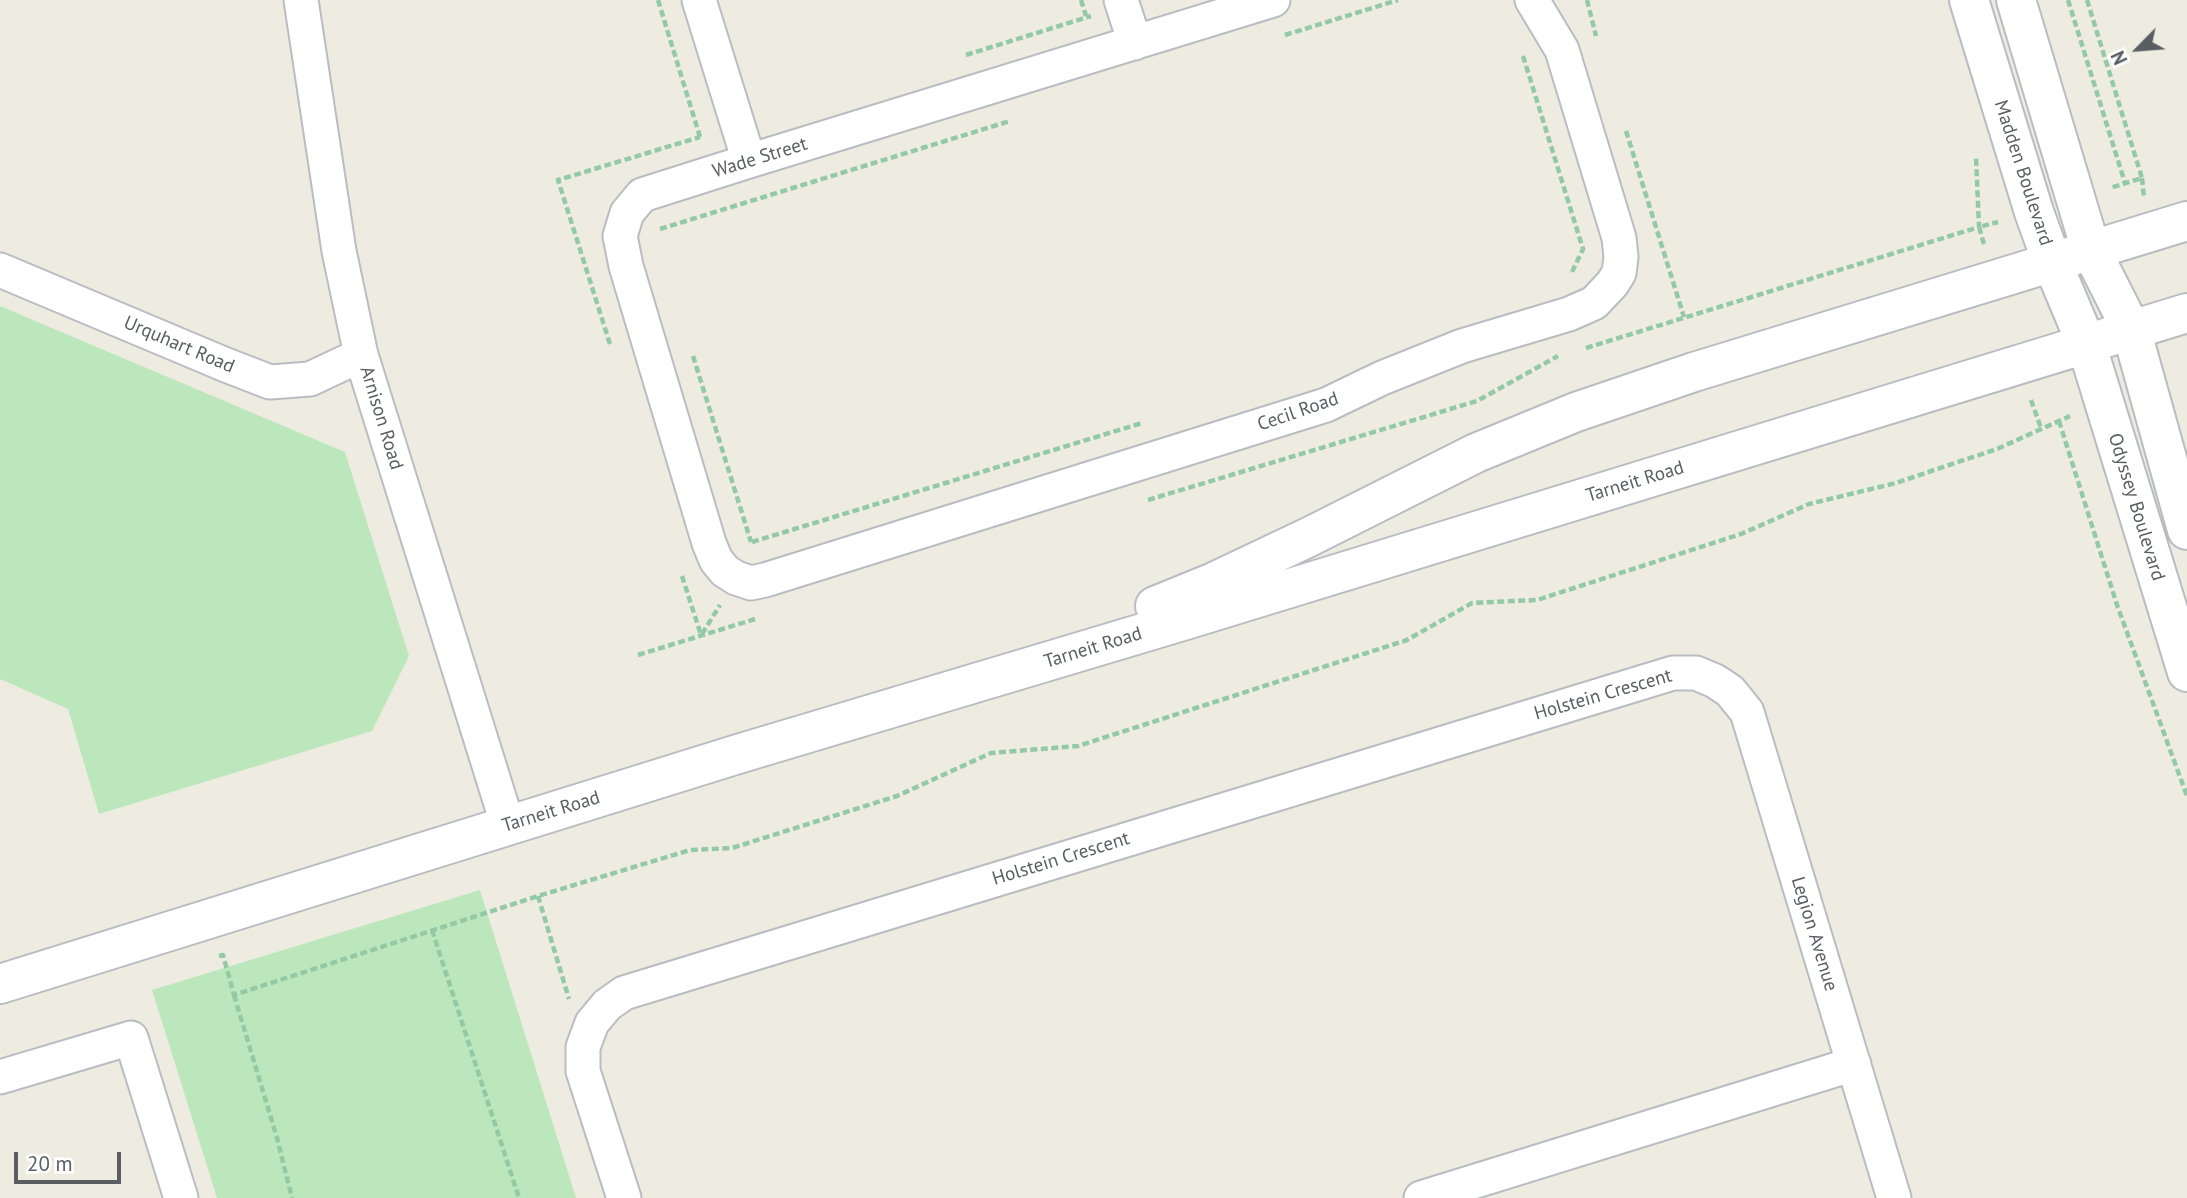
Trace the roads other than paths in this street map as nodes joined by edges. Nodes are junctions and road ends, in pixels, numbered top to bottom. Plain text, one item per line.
1 (301, 0) edge
2 (699, 0) edge
3 (1273, 0) edge
4 (1532, 0) edge
5 (1560, 0) edge
6 (1969, 0) edge
7 (2016, 0) edge
8 (1122, 3) edge
9 (1135, 43) junction
10 (1562, 50) junction
11 (749, 161) junction
12 (2187, 220) edge
13 (2091, 250) junction
14 (2052, 262) junction
15 (0, 270) edge
16 (2187, 313) edge
17 (2131, 329) junction
18 (2086, 343) junction
19 (361, 355) junction
20 (2187, 530) edge
21 (736, 578) joint
22 (2187, 672) edge
23 (1716, 681) joint
24 (738, 754) junction
25 (508, 826) junction
26 (0, 984) edge
27 (1854, 1064) junction
28 (0, 1077) edge
29 (181, 1198) edge
30 (624, 1198) edge
31 (1421, 1198) edge
32 (1894, 1198) edge

1 - 19 street, Arnison Road
2 - 11 street
3 - 9 street, Wade Street
4 - 10 street
5 - 10 street
6 - 14 street, Madden Boulevard
7 - 13 street
8 - 9 street
9 - 11 street, Wade Street
10 - 21 street, Cecil Road
11 - 21 street, Wade Street
12 - 13 street
13 - 14 street
13 - 17 street
14 - 18 street, Madden Boulevard
14 - 24 street
15 - 19 street, Urquhart Road
16 - 17 street, Tarneit Road
17 - 18 street, Tarneit Road
17 - 20 street
18 - 22 street, Odyssey Boulevard
18 - 24 street, Tarneit Road
19 - 25 street, Arnison Road
23 - 27 street, Legion Avenue
23 - 30 street, Holstein Crescent
24 - 25 street, Tarneit Road
25 - 26 street, Tarneit Road
27 - 31 street
27 - 32 street, Legion Avenue
28 - 29 street

